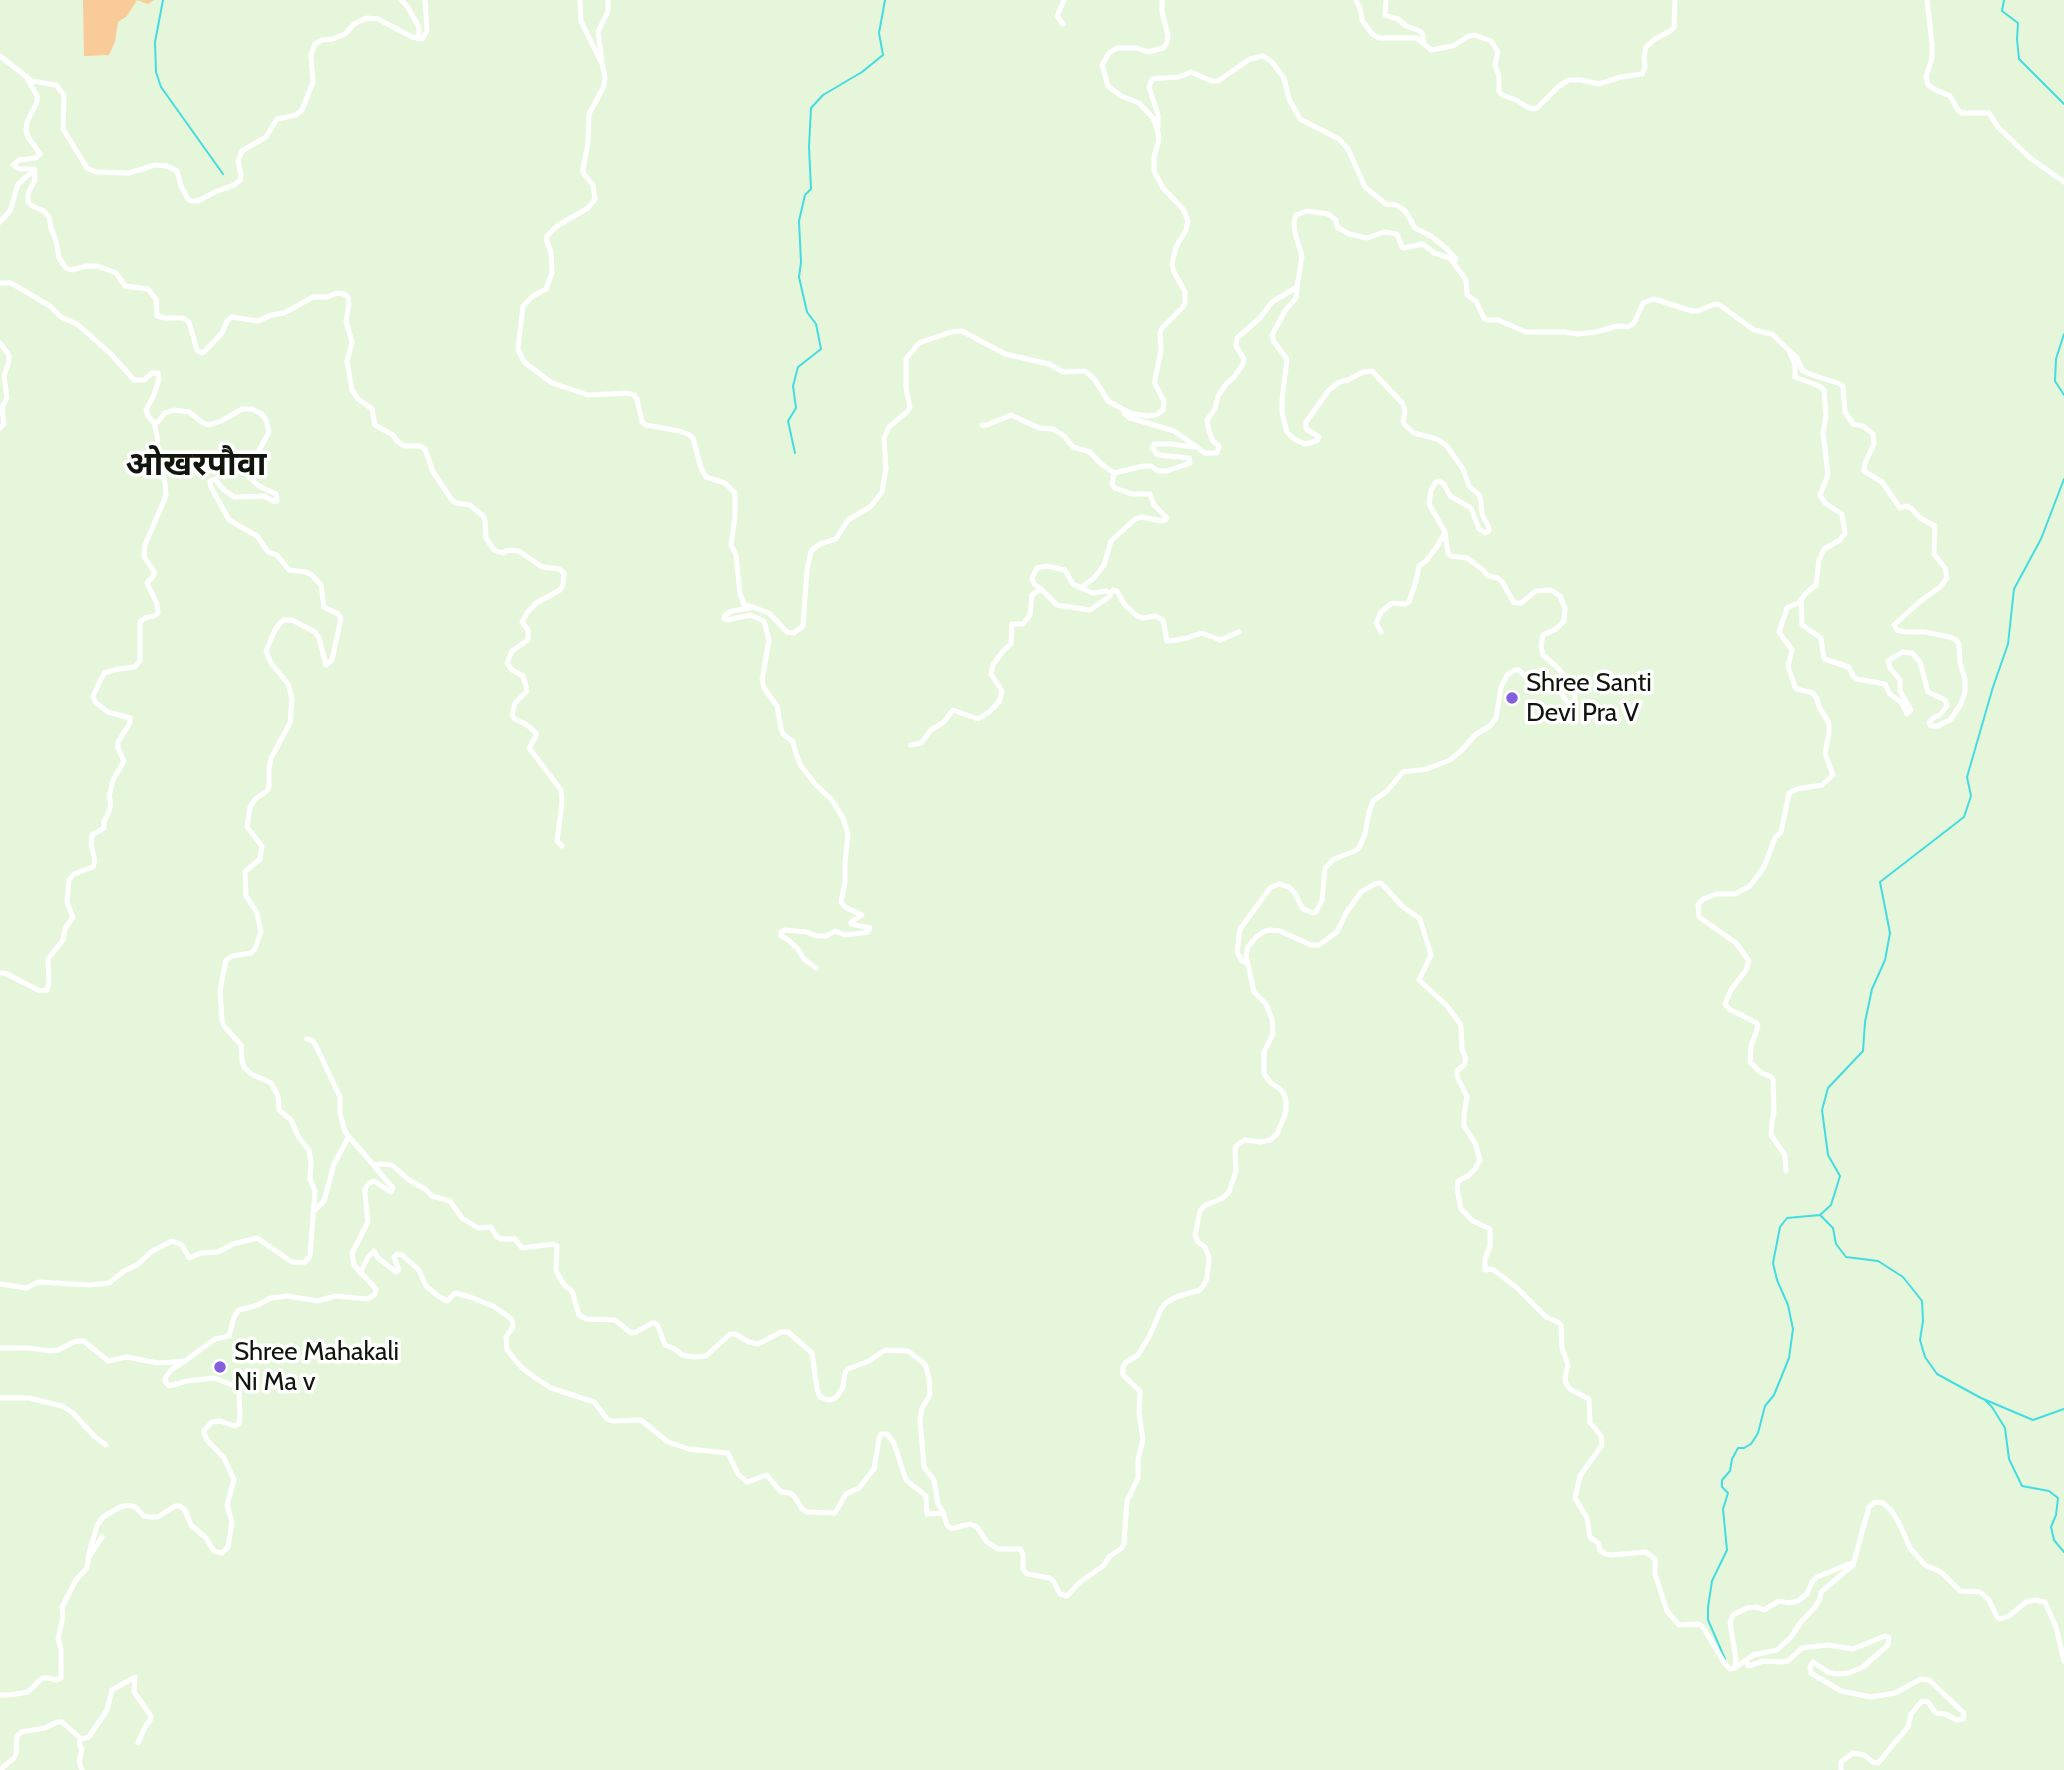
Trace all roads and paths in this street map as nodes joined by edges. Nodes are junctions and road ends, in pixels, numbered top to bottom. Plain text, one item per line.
1 (401, 0) edge
2 (425, 0) edge
3 (580, 0) edge
4 (608, 0) edge
5 (1064, 0) edge
6 (1162, 0) edge
7 (1356, 0) edge
8 (1386, 0) edge
9 (1675, 0) edge
10 (1927, 0) edge
11 (1063, 24) dead end
12 (418, 39) junction
13 (1423, 44) junction
14 (0, 55) edge
15 (602, 64) junction
16 (27, 78) junction
17 (1157, 128) junction
18 (36, 171) junction
19 (2064, 181) edge
20 (0, 222) edge
21 (1457, 266) junction
22 (0, 283) edge
23 (1297, 287) junction
24 (0, 343) edge
25 (1789, 352) junction
26 (1121, 409) junction
27 (154, 423) junction
28 (982, 425) dead end
29 (0, 428) edge
30 (1196, 448) junction
31 (1114, 473) junction
32 (1445, 532) junction
33 (1083, 589) junction
34 (1043, 591) junction
35 (1110, 593) junction
36 (1801, 599) junction
37 (750, 608) junction
38 (1239, 632) dead end
39 (1381, 632) dead end
40 (911, 745) dead end
41 (562, 846) dead end
42 (1247, 963) junction
43 (816, 968) dead end
44 (0, 973) edge
45 (307, 1039) dead end
46 (349, 1136) junction
47 (374, 1165) junction
48 (1786, 1171) dead end
49 (313, 1212) junction
50 (360, 1273) junction
51 (0, 1284) edge
52 (0, 1348) edge
53 (185, 1361) junction
54 (0, 1398) edge
55 (106, 1445) dead end
56 (943, 1513) junction
57 (102, 1537) dead end
58 (88, 1558) junction
59 (1854, 1562) junction
60 (1746, 1660) junction
61 (2064, 1661) edge
62 (1735, 1668) junction
63 (0, 1695) edge
64 (81, 1739) junction
65 (138, 1743) dead end
66 (0, 1770) edge
67 (82, 1770) edge
68 (1841, 1770) edge

1 - 12 street
2 - 12 street
3 - 15 street
4 - 15 street
5 - 11 street
6 - 17 street
7 - 13 street
8 - 13 street
9 - 13 street
10 - 19 street
12 - 16 street
14 - 16 street
15 - 37 street
16 - 18 street
17 - 21 street
17 - 26 street
18 - 20 street
18 - 41 street
21 - 23 street
21 - 25 street
22 - 27 street
23 - 30 street
23 - 32 street
24 - 29 street
25 - 36 street
25 - 36 street
26 - 30 street
26 - 37 street
27 - 44 street
27 - 49 street
28 - 31 street
30 - 31 street
31 - 33 street
32 - 39 street
32 - 42 street
33 - 34 street
33 - 35 street
34 - 35 street
34 - 40 street
35 - 38 street
36 - 48 street
37 - 43 street
42 - 56 street
42 - 62 street
45 - 46 street
46 - 47 street
46 - 49 street
47 - 50 street
47 - 56 street
49 - 51 street
50 - 53 street
50 - 56 street
52 - 53 street
53 - 58 street
54 - 55 street
57 - 58 street
58 - 63 street
59 - 60 street
59 - 61 street
59 - 62 street
60 - 62 street
60 - 68 street
64 - 65 street
64 - 66 street
64 - 67 street

